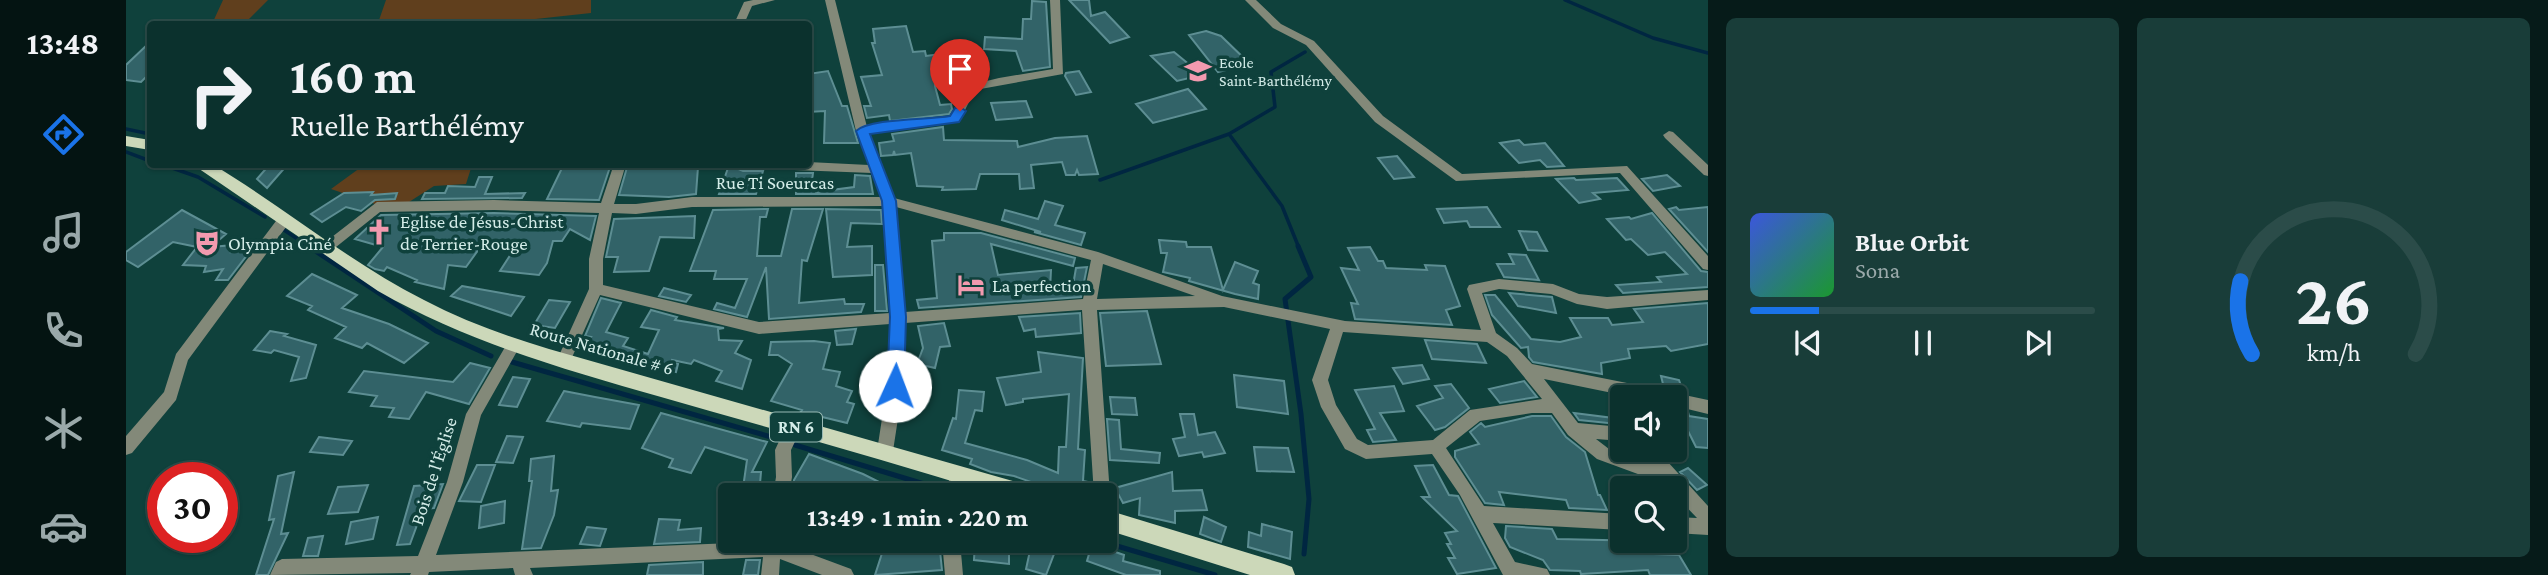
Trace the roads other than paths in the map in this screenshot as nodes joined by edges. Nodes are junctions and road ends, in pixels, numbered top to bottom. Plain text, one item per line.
1 (770, 0) edge
2 (830, 0) edge
3 (1055, 0) edge
4 (1250, 0) edge
5 (740, 21) edge
6 (862, 131) junction
7 (1669, 135) dead end
8 (126, 141) edge
9 (147, 144) edge
10 (812, 167) edge
11 (205, 168) edge
12 (619, 168) edge
13 (876, 169) junction
14 (1708, 172) edge
15 (889, 201) junction
16 (606, 209) junction
17 (284, 220) junction
18 (326, 247) junction
19 (1098, 257) junction
20 (1708, 265) edge
21 (596, 289) junction
22 (1708, 295) edge
23 (1224, 301) junction
24 (1089, 304) junction
25 (898, 317) junction
26 (1347, 328) junction
27 (1490, 335) junction
28 (513, 346) junction
29 (564, 360) junction
30 (1528, 369) junction
31 (1610, 386) edge
32 (1687, 403) edge
33 (1554, 406) junction
34 (1708, 407) edge
35 (794, 426) junction
36 (1574, 430) junction
37 (1610, 433) edge
38 (1436, 447) junction
39 (126, 448) edge
40 (885, 451) junction
41 (1657, 462) edge
42 (959, 474) junction
43 (1663, 476) edge
44 (1669, 476) edge
45 (782, 483) edge
46 (956, 483) edge
47 (988, 483) edge
48 (1101, 483) edge
49 (1687, 496) edge
50 (1478, 514) junction
51 (1708, 519) edge
52 (1610, 521) edge
53 (1117, 523) edge
54 (1687, 526) edge
55 (1708, 527) edge
56 (718, 549) edge
57 (772, 553) edge
58 (794, 553) edge
59 (952, 553) edge
60 (521, 567) edge
61 (421, 570) edge
62 (281, 571) edge
63 (1512, 573) edge
64 (770, 575) edge
65 (845, 575) edge
66 (954, 575) edge
67 (1284, 575) edge
68 (1541, 575) edge

1 - 5 street
2 - 6 street
3 - 6 street
4 - 20 street
6 - 13 street
7 - 14 street
8 - 9 main road
10 - 13 street
11 - 17 main road, Route Nationale # 6 / RN 6
12 - 16 street
13 - 15 street
15 - 16 street, Rue Ti Soeurcas
15 - 19 street, Rue Ti Soeurcas
15 - 25 street
16 - 18 street, Rue Ti Soeurcas
16 - 21 street
17 - 18 main road, Route Nationale # 6 / RN 6
17 - 39 street
18 - 28 main road, Route Nationale # 6 / RN 6
19 - 23 street, Rue Ti Soeurcas
19 - 24 street
21 - 25 street
21 - 29 street
22 - 27 street
23 - 24 street
23 - 26 street
24 - 25 street
24 - 48 street
25 - 40 street
26 - 27 street
26 - 38 street
27 - 30 street
28 - 29 main road, Route Nationale # 6 / RN 6
28 - 61 street, Bois de l'Église
29 - 35 main road, Route Nationale # 6 / RN 6
30 - 31 street
30 - 33 street
32 - 34 street
33 - 36 street
33 - 38 street
35 - 40 main road, Route Nationale # 6 / RN 6
35 - 45 street
36 - 37 street
36 - 43 street
38 - 50 street
40 - 42 main road, Route Nationale # 6 / RN 6
41 - 44 street
42 - 46 street
42 - 47 main road, Route Nationale # 6 / RN 6
49 - 51 street
50 - 52 street
50 - 63 street
53 - 67 main road
54 - 55 street
56 - 60 street
57 - 64 street
58 - 65 street
59 - 66 street
60 - 61 street
61 - 62 street
63 - 68 street

